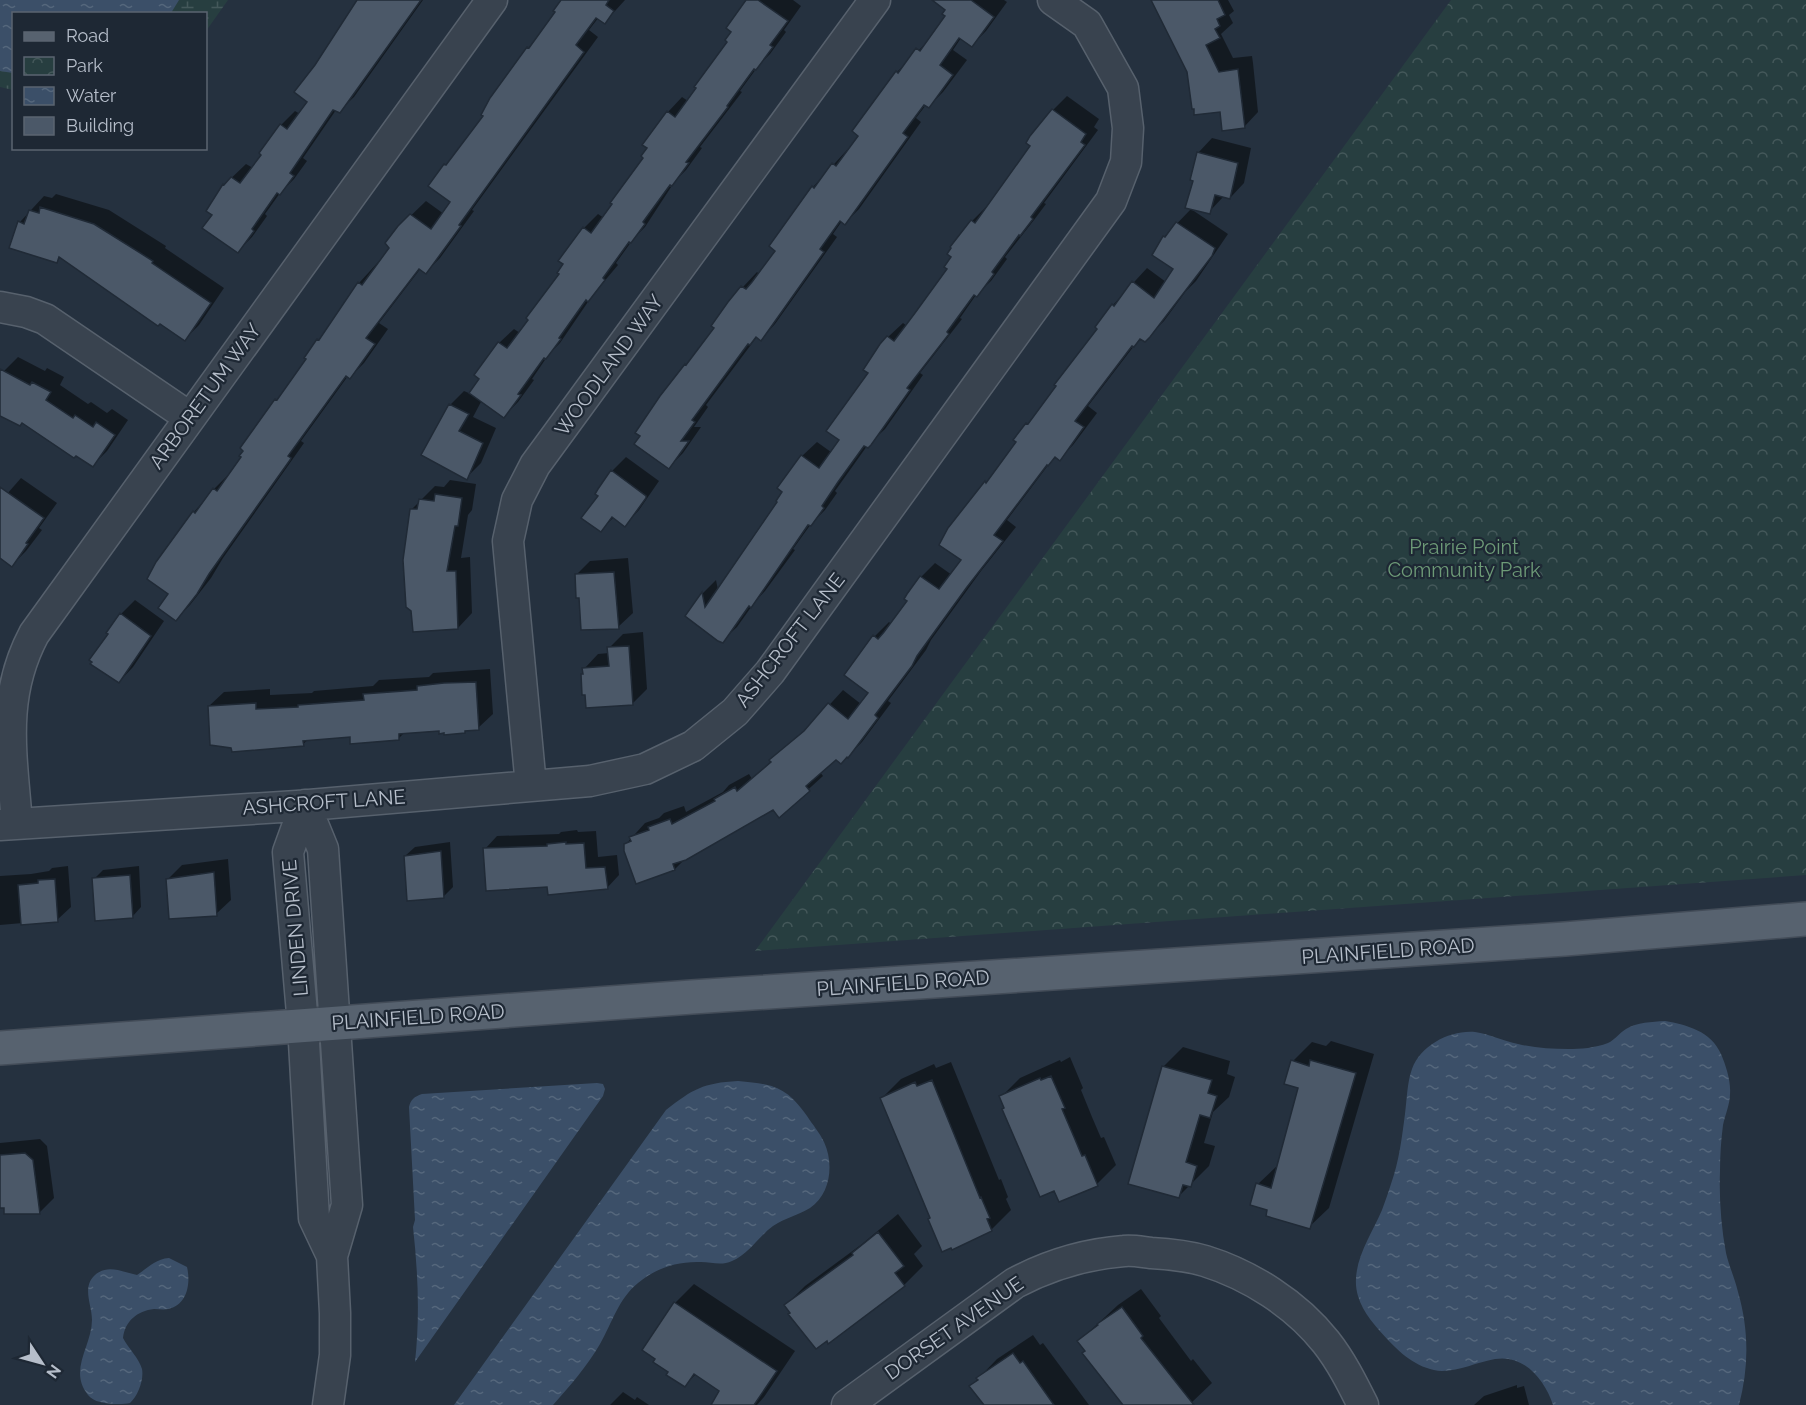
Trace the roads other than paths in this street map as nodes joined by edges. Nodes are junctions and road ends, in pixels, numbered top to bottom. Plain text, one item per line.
1 (492, 0) edge
2 (874, 0) edge
3 (1053, 0) edge
4 (0, 307) edge
5 (189, 417) junction
6 (531, 786) junction
7 (305, 805) junction
8 (8, 825) edge
9 (1806, 919) edge
10 (1806, 929) edge
11 (318, 1024) junction
12 (0, 1048) edge
13 (328, 1405) edge
14 (846, 1405) edge
15 (1363, 1405) edge

1 - 5 street, ARBORETUM WAY
2 - 6 street, WOODLAND WAY
3 - 6 street, ASHCROFT LANE
4 - 5 street
5 - 8 street, ARBORETUM WAY
6 - 7 street, ASHCROFT LANE
7 - 8 street, ASHCROFT LANE
7 - 11 street, LINDEN DRIVE
9 - 10 street
9 - 11 main road, PLAINFIELD ROAD
11 - 12 main road, PLAINFIELD ROAD
11 - 13 street, LINDEN DRIVE
14 - 15 street, DORSET AVENUE

